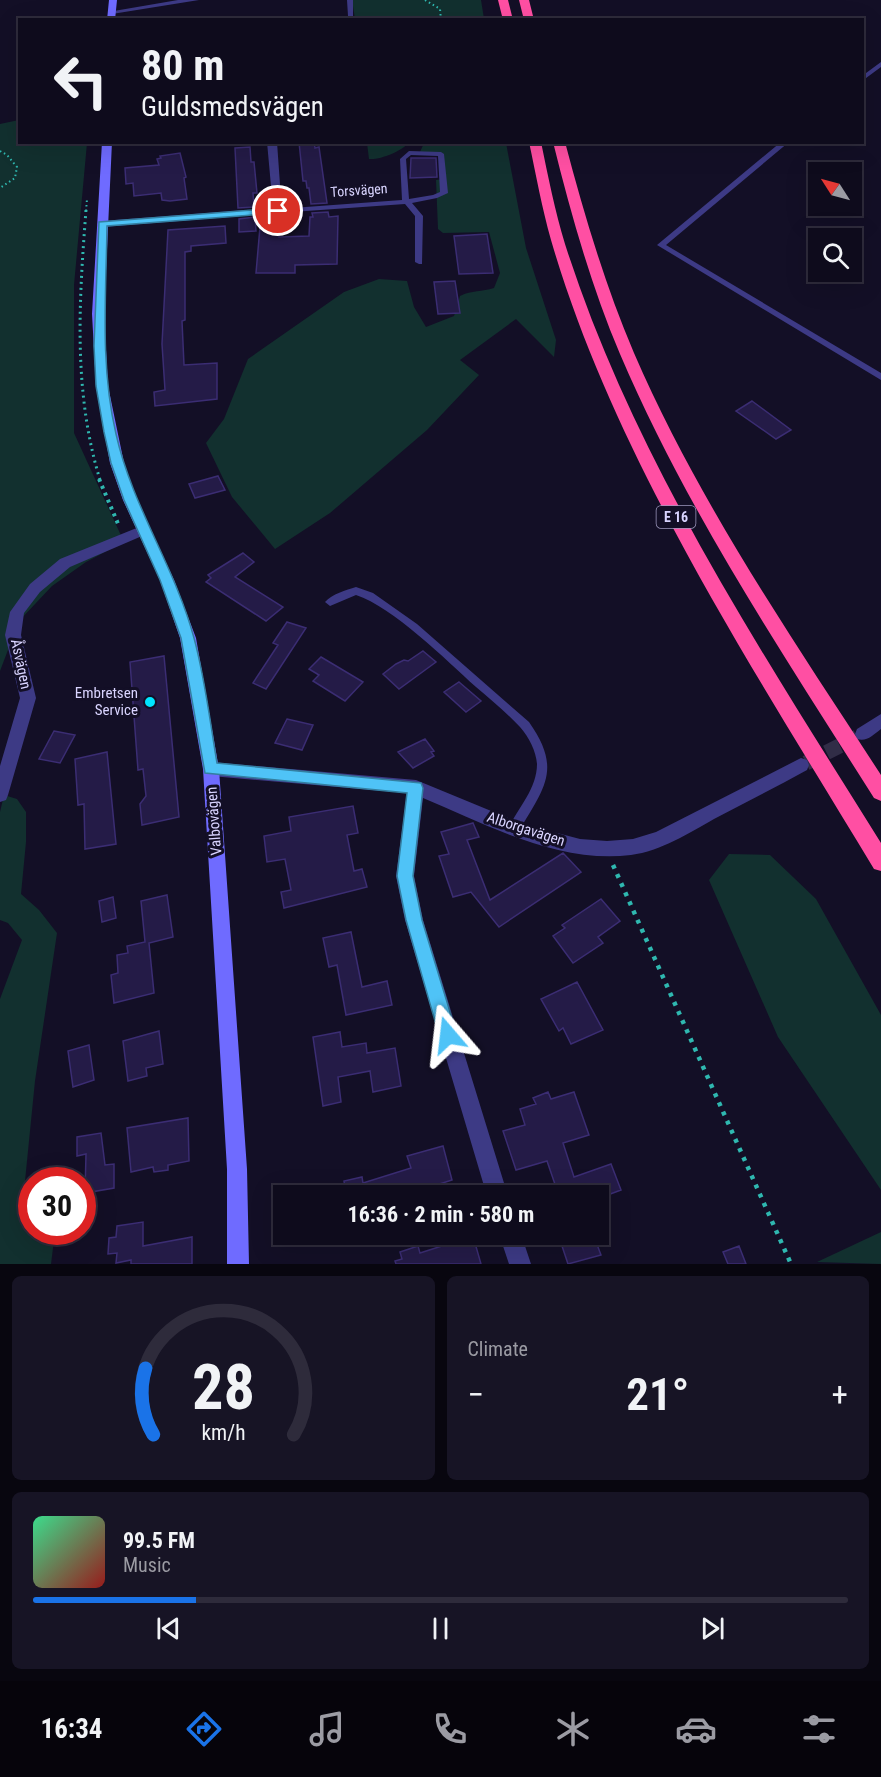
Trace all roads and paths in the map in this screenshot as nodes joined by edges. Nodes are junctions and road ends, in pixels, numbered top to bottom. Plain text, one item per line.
1 (113, 0) edge
2 (195, 0) edge
3 (350, 0) edge
4 (425, 0) edge
5 (503, 0) edge
6 (524, 0) edge
7 (112, 16) edge
8 (351, 16) dead end
9 (441, 18) edge
10 (508, 18) edge
11 (528, 18) edge
12 (881, 64) edge
13 (864, 77) edge
14 (106, 144) edge
15 (272, 144) edge
16 (535, 144) edge
17 (560, 144) edge
18 (784, 144) edge
19 (0, 151) edge
20 (0, 188) edge
21 (88, 189) dead end
22 (406, 201) junction
23 (278, 211) junction
24 (102, 224) junction
25 (419, 262) dead end
26 (881, 376) edge
27 (144, 530) junction
28 (126, 538) junction
29 (330, 602) dead end
30 (881, 720) edge
31 (862, 734) tunnel mouth
32 (801, 765) tunnel mouth
33 (211, 769) junction
34 (416, 788) junction
35 (881, 792) edge
36 (0, 795) edge
37 (515, 827) junction
38 (605, 848) junction
39 (881, 862) edge
40 (495, 1185) edge
41 (514, 1245) edge
42 (238, 1264) edge
43 (520, 1264) edge
44 (791, 1264) edge

1 - 7 main road
2 - 7 street
3 - 8 lane
4 - 9 path
5 - 10 highway
6 - 11 highway
12 - 13 lane
14 - 24 main road, Valbovägen
15 - 23 street
16 - 39 highway, E 16
17 - 35 highway, E 16
18 - 26 lane
19 - 20 path
21 - 28 path
22 - 22 lane, Torsvägen
22 - 23 lane, Torsvägen
22 - 25 lane
23 - 24 street, Torsvägen
24 - 27 main road, Valbovägen
27 - 28 street, Åsvägen
27 - 33 main road, Valbovägen
28 - 36 street, Åsvägen
29 - 37 lane
30 - 31 street
32 - 38 street, Alborgavägen
33 - 34 street, Alborgavägen
33 - 42 main road, Valbovägen
34 - 37 street, Alborgavägen
34 - 40 street
37 - 38 street, Alborgavägen
38 - 44 path
41 - 43 street

